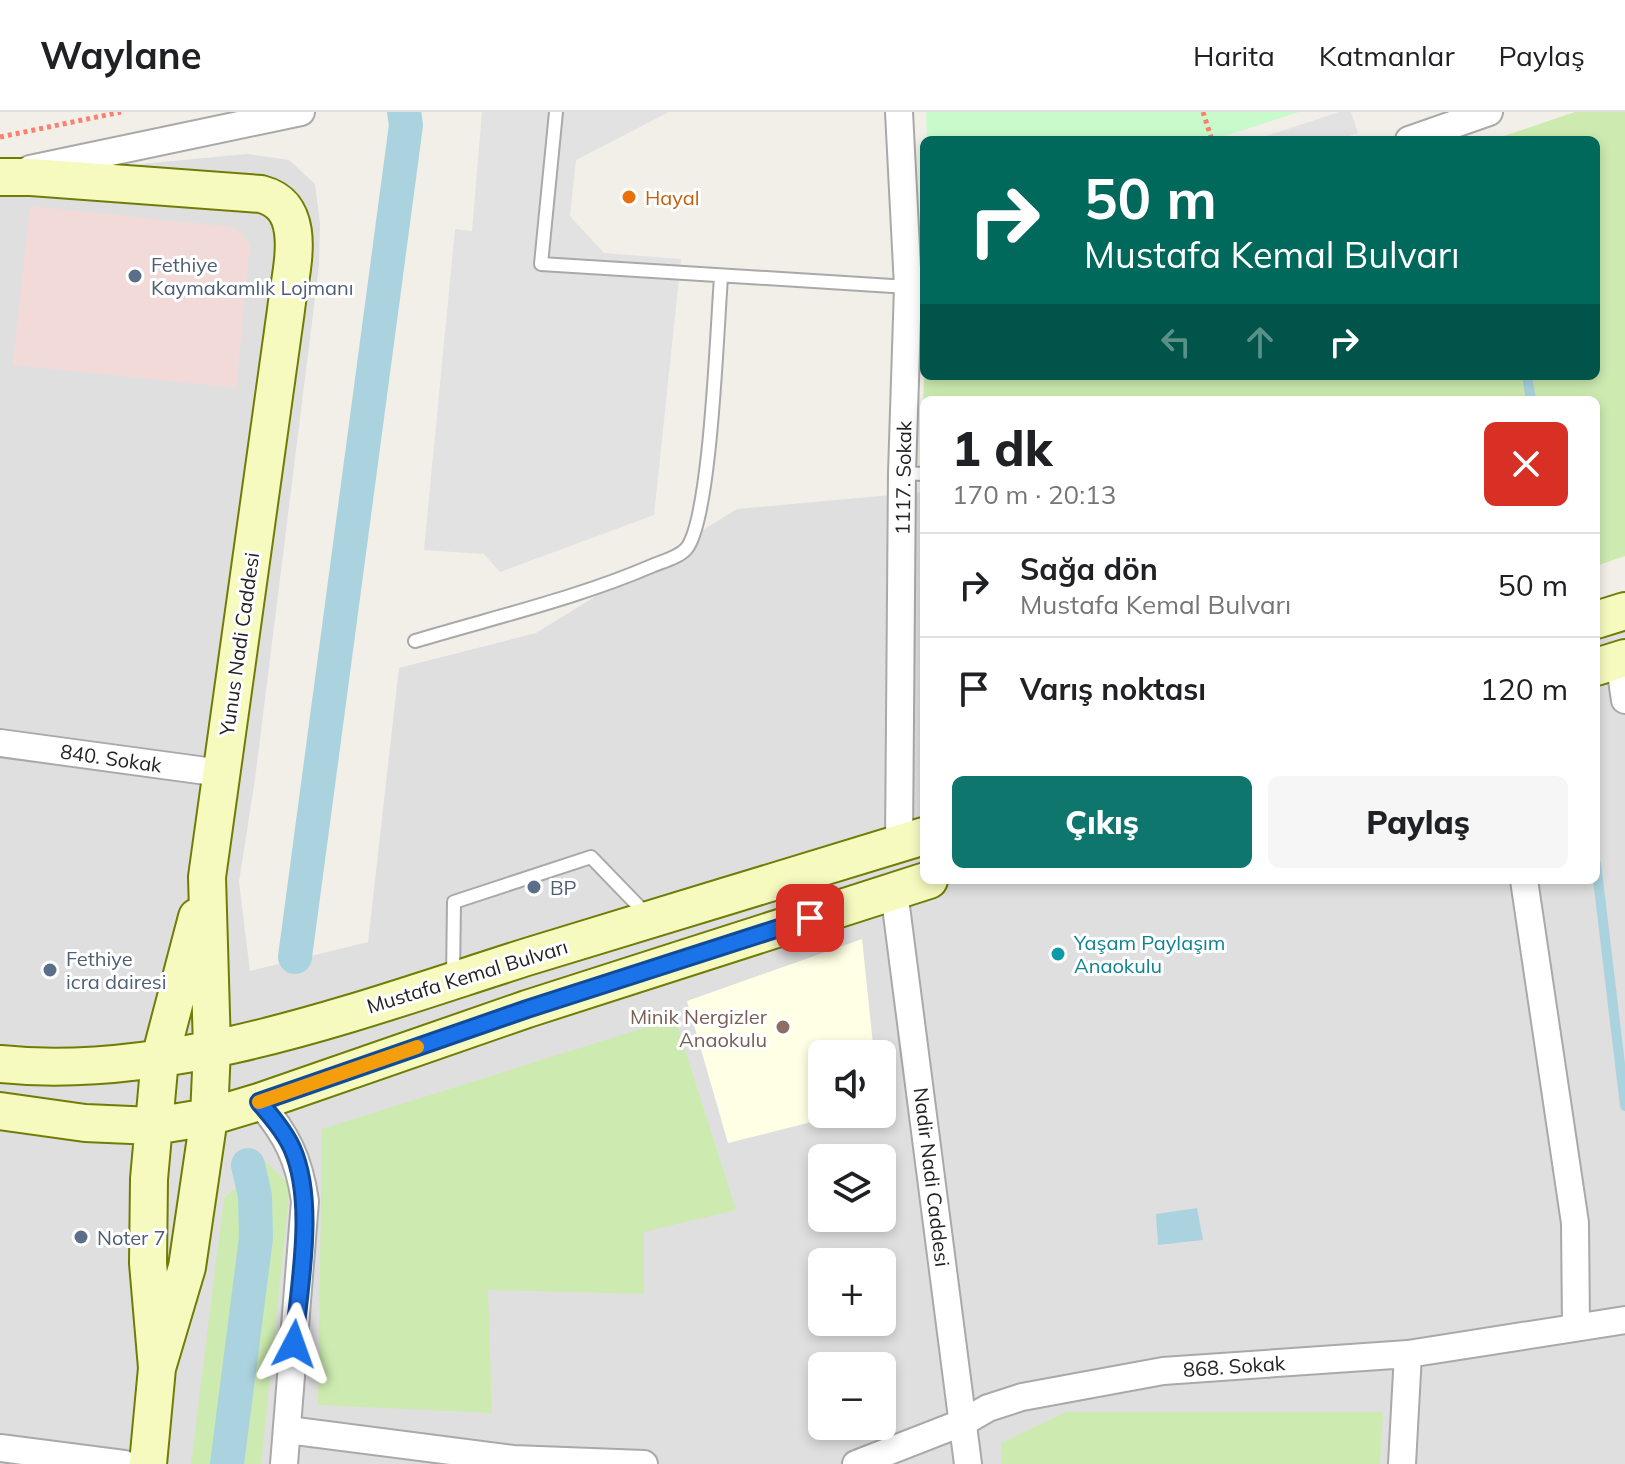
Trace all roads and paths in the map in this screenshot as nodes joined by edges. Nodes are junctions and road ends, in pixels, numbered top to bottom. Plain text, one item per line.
1 (121, 112) edge
2 (301, 112) edge
3 (556, 112) edge
4 (899, 112) edge
5 (1203, 112) edge
6 (1489, 112) edge
7 (1211, 136) edge
8 (1420, 136) edge
9 (0, 137) edge
10 (0, 176) edge
11 (721, 278) junction
12 (916, 287) edge
13 (913, 473) edge
14 (1625, 611) edge
15 (1600, 619) edge
16 (415, 641) dead end
17 (1613, 662) edge
18 (1625, 700) edge
19 (0, 743) edge
20 (221, 773) junction
21 (911, 840) edge
22 (207, 877) junction
23 (920, 883) edge
24 (1525, 884) edge
25 (894, 891) junction
26 (650, 918) junction
27 (453, 980) junction
28 (212, 1048) junction
29 (160, 1058) junction
30 (0, 1064) edge
31 (259, 1102) junction
32 (0, 1111) edge
33 (209, 1117) junction
34 (154, 1126) junction
35 (1625, 1320) edge
36 (1576, 1326) junction
37 (1408, 1354) junction
38 (157, 1368) junction
39 (964, 1422) junction
40 (288, 1430) junction
41 (0, 1448) edge
42 (513, 1462) edge
43 (124, 1464) edge
44 (148, 1464) edge
45 (284, 1464) edge
46 (644, 1464) edge
47 (856, 1464) edge
48 (968, 1464) edge
49 (1402, 1464) edge

1 - 9 path
2 - 10 street
3 - 11 lane
4 - 12 street, 1117. Sokak
5 - 7 path
6 - 8 street
10 - 20 main road, Yunus Nadi Caddesi
11 - 12 lane
11 - 16 lane
12 - 13 street, 1117. Sokak
13 - 21 street, 1117. Sokak
14 - 15 main road
17 - 18 street
19 - 20 street, 840. Sokak
20 - 22 main road, Yunus Nadi Caddesi
21 - 26 main road, Mustafa Kemal Bulvarı
22 - 28 main road, Yunus Nadi Caddesi
22 - 29 main road, Yunus Nadi Caddesi
23 - 25 main road
24 - 36 street
25 - 31 main road
25 - 39 street, Nadir Nadi Caddesi
26 - 27 main road, Mustafa Kemal Bulvarı
26 - 27 lane
27 - 28 main road, Mustafa Kemal Bulvarı
28 - 29 main road, Mustafa Kemal Bulvarı
28 - 33 main road, Yunus Nadi Caddesi
29 - 30 main road, Mustafa Kemal Bulvarı
29 - 34 main road, Yunus Nadi Caddesi
31 - 33 main road
31 - 40 street
32 - 34 main road
33 - 34 main road
33 - 38 main road, Yunus Nadi Caddesi
34 - 38 main road, Yunus Nadi Caddesi
35 - 36 street, 868. Sokak
36 - 37 street, 868. Sokak
37 - 39 street, 868. Sokak
37 - 49 street
38 - 44 main road, Yunus Nadi Caddesi
39 - 47 street, 868. Sokak
39 - 48 street, Nadir Nadi Caddesi
40 - 42 street
40 - 45 street
41 - 43 street
42 - 46 street

